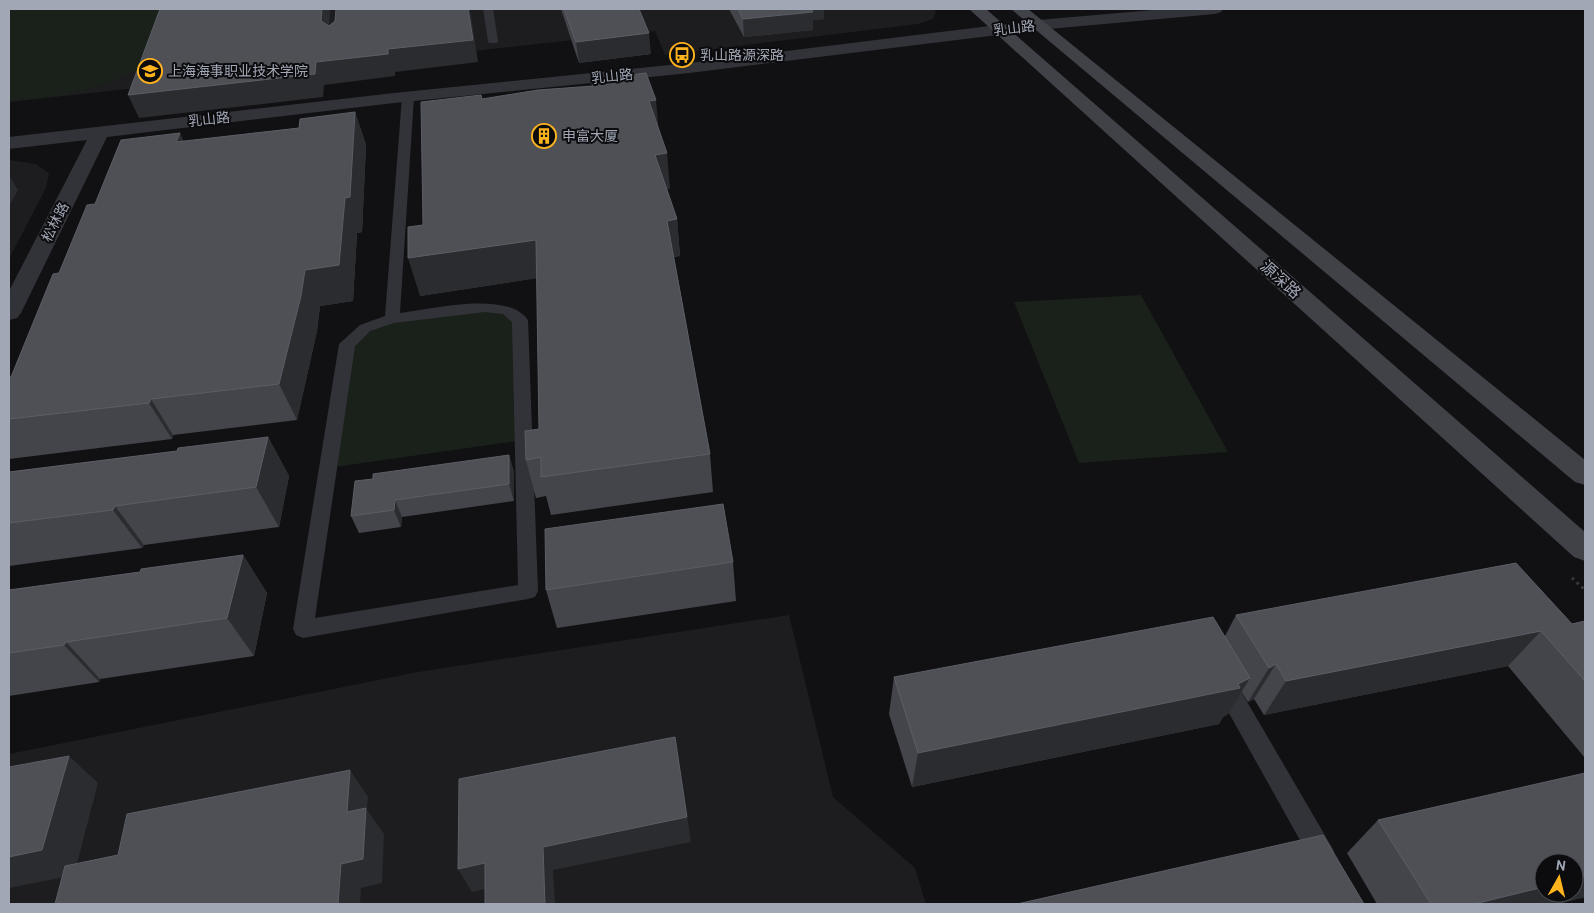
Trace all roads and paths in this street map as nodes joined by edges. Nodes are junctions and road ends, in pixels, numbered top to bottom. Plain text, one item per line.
1 (488, 9) edge
2 (977, 9) edge
3 (1019, 9) edge
4 (1215, 9) edge
5 (1038, 25) junction
6 (1001, 30) junction
7 (493, 41) dead end
8 (408, 97) junction
9 (101, 131) junction
10 (9, 143) edge
11 (9, 313) edge
12 (392, 319) junction
13 (1585, 475) edge
14 (1585, 549) edge
15 (1212, 663) edge
16 (1336, 878) edge

1 - 7 lane
2 - 6 main road, 源深路
3 - 5 main road
4 - 5 street, 乳山路
5 - 6 street, 乳山路
5 - 13 main road
6 - 8 street, 乳山路
6 - 14 main road, 源深路
8 - 9 street, 乳山路
8 - 12 lane
9 - 10 street, 乳山路
9 - 11 street, 松林路
12 - 12 lane
15 - 16 lane

